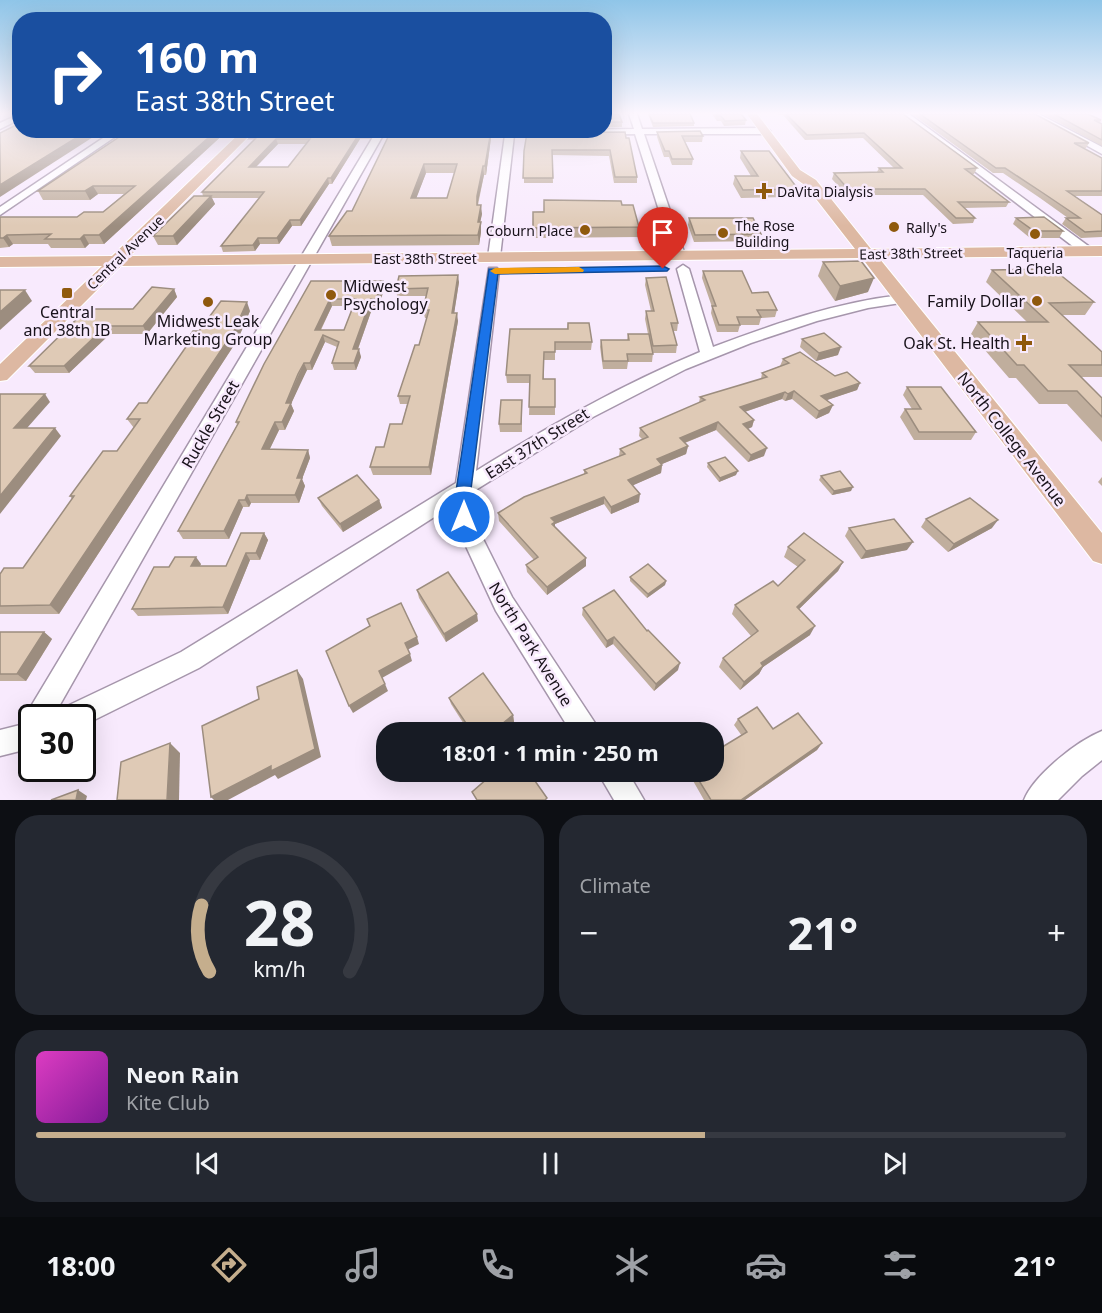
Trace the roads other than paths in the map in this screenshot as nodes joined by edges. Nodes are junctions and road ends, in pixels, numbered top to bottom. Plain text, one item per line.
1 (90, 151) edge
2 (229, 151) edge
3 (369, 151) edge
4 (508, 151) edge
5 (645, 151) edge
6 (781, 151) edge
7 (791, 151) edge
8 (956, 151) edge
9 (811, 183) junction
10 (0, 212) edge
11 (1094, 251) edge
12 (866, 253) junction
13 (116, 260) junction
14 (0, 262) edge
15 (681, 262) junction
16 (493, 264) junction
17 (1102, 265) edge
18 (303, 266) junction
19 (876, 267) junction
20 (102, 274) junction
21 (0, 276) edge
22 (902, 299) junction
23 (708, 354) junction
24 (0, 375) edge
25 (464, 489) junction
26 (1102, 553) edge
27 (47, 704) edge
28 (96, 706) edge
29 (580, 722) edge
30 (18, 736) edge
31 (0, 744) edge
32 (1102, 744) edge
33 (618, 782) edge
34 (630, 800) edge
35 (1038, 800) edge

1 - 10 street
2 - 13 main road, Central Avenue
3 - 18 street, Ruckle Street
4 - 16 street, North Park Avenue
5 - 15 street
6 - 9 main road, North College Avenue
7 - 9 main road, North College Avenue
8 - 11 street
9 - 12 main road, North College Avenue
11 - 12 main road, East 38th Street
12 - 15 main road, East 38th Street
12 - 19 main road, North College Avenue
13 - 14 main road, East 38th Street
13 - 18 main road, East 38th Street
13 - 20 main road, Central Avenue
15 - 16 main road, East 38th Street
15 - 19 main road, East 38th Street
15 - 23 street
16 - 18 main road, East 38th Street
16 - 25 street, North Park Avenue
17 - 19 main road, East 38th Street
18 - 20 main road, East 38th Street
18 - 27 street, Ruckle Street
19 - 22 main road, North College Avenue
20 - 21 main road, East 38th Street
20 - 24 main road, Central Avenue
22 - 23 street, East 37th Street
22 - 26 main road, North College Avenue
23 - 25 street, East 37th Street
25 - 28 street, East 37th Street
25 - 29 street, North Park Avenue
30 - 31 street
32 - 35 street
33 - 34 street

